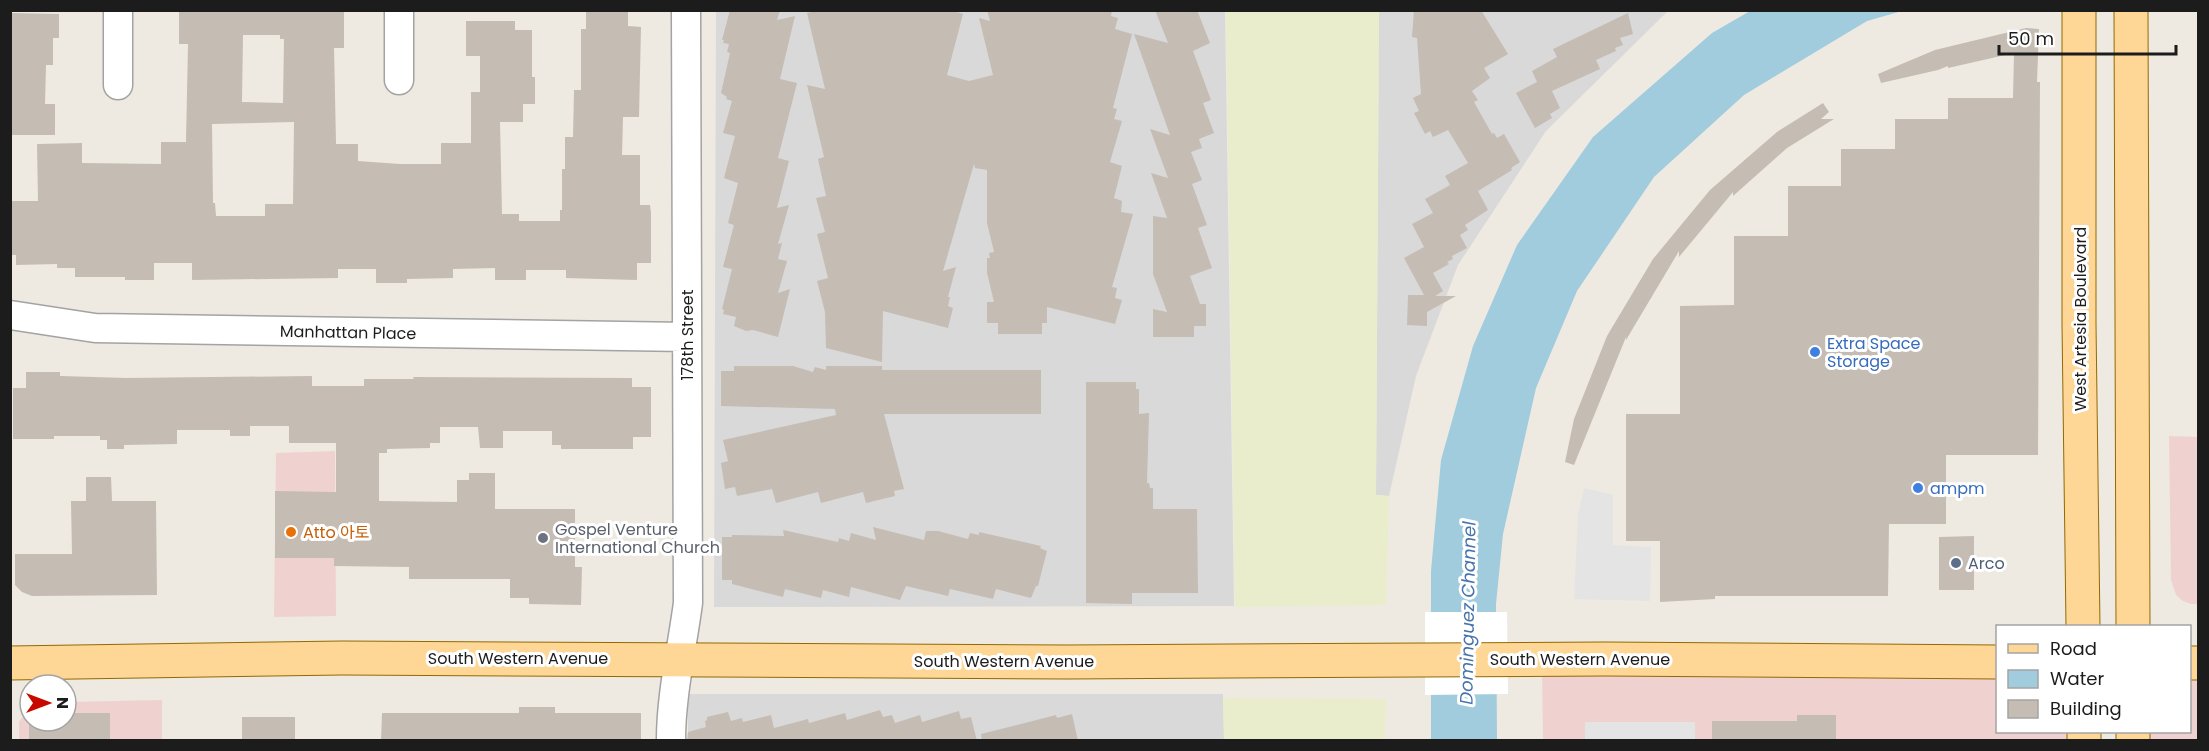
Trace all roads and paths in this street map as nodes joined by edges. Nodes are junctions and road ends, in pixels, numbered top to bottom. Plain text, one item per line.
1 (118, 10) edge
2 (399, 10) edge
3 (686, 10) edge
4 (2079, 10) edge
5 (2132, 10) edge
6 (399, 80) dead end
7 (118, 85) dead end
8 (10, 315) edge
9 (687, 337) junction
10 (2083, 625) edge
11 (2133, 625) edge
12 (681, 658) junction
13 (1996, 662) edge
14 (10, 663) edge
15 (671, 741) edge

1 - 7 street
2 - 6 street
3 - 9 street, 178th Street
4 - 10 main road, West Artesia Boulevard
5 - 11 main road
8 - 9 street, Manhattan Place
9 - 12 street, 178th Street
12 - 13 main road, South Western Avenue
12 - 14 main road, South Western Avenue
12 - 15 street, 178th Street

